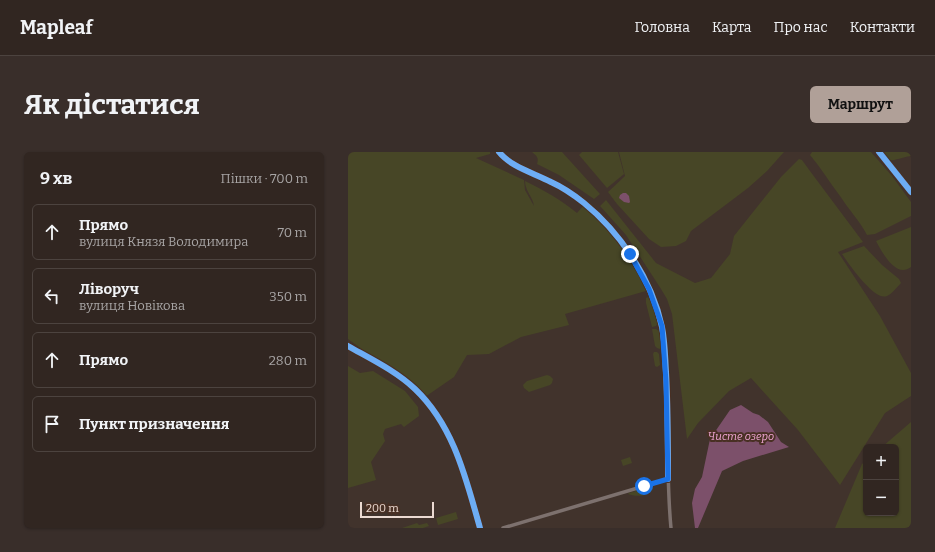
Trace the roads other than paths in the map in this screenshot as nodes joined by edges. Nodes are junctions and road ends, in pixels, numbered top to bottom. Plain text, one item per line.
1 (499, 152) edge
2 (879, 152) edge
3 (911, 192) edge
4 (348, 346) edge
5 (668, 479) junction
6 (480, 528) edge
7 (503, 528) edge
8 (671, 528) edge

1 - 5 street
2 - 3 street
4 - 6 street
5 - 7 street
5 - 8 street

